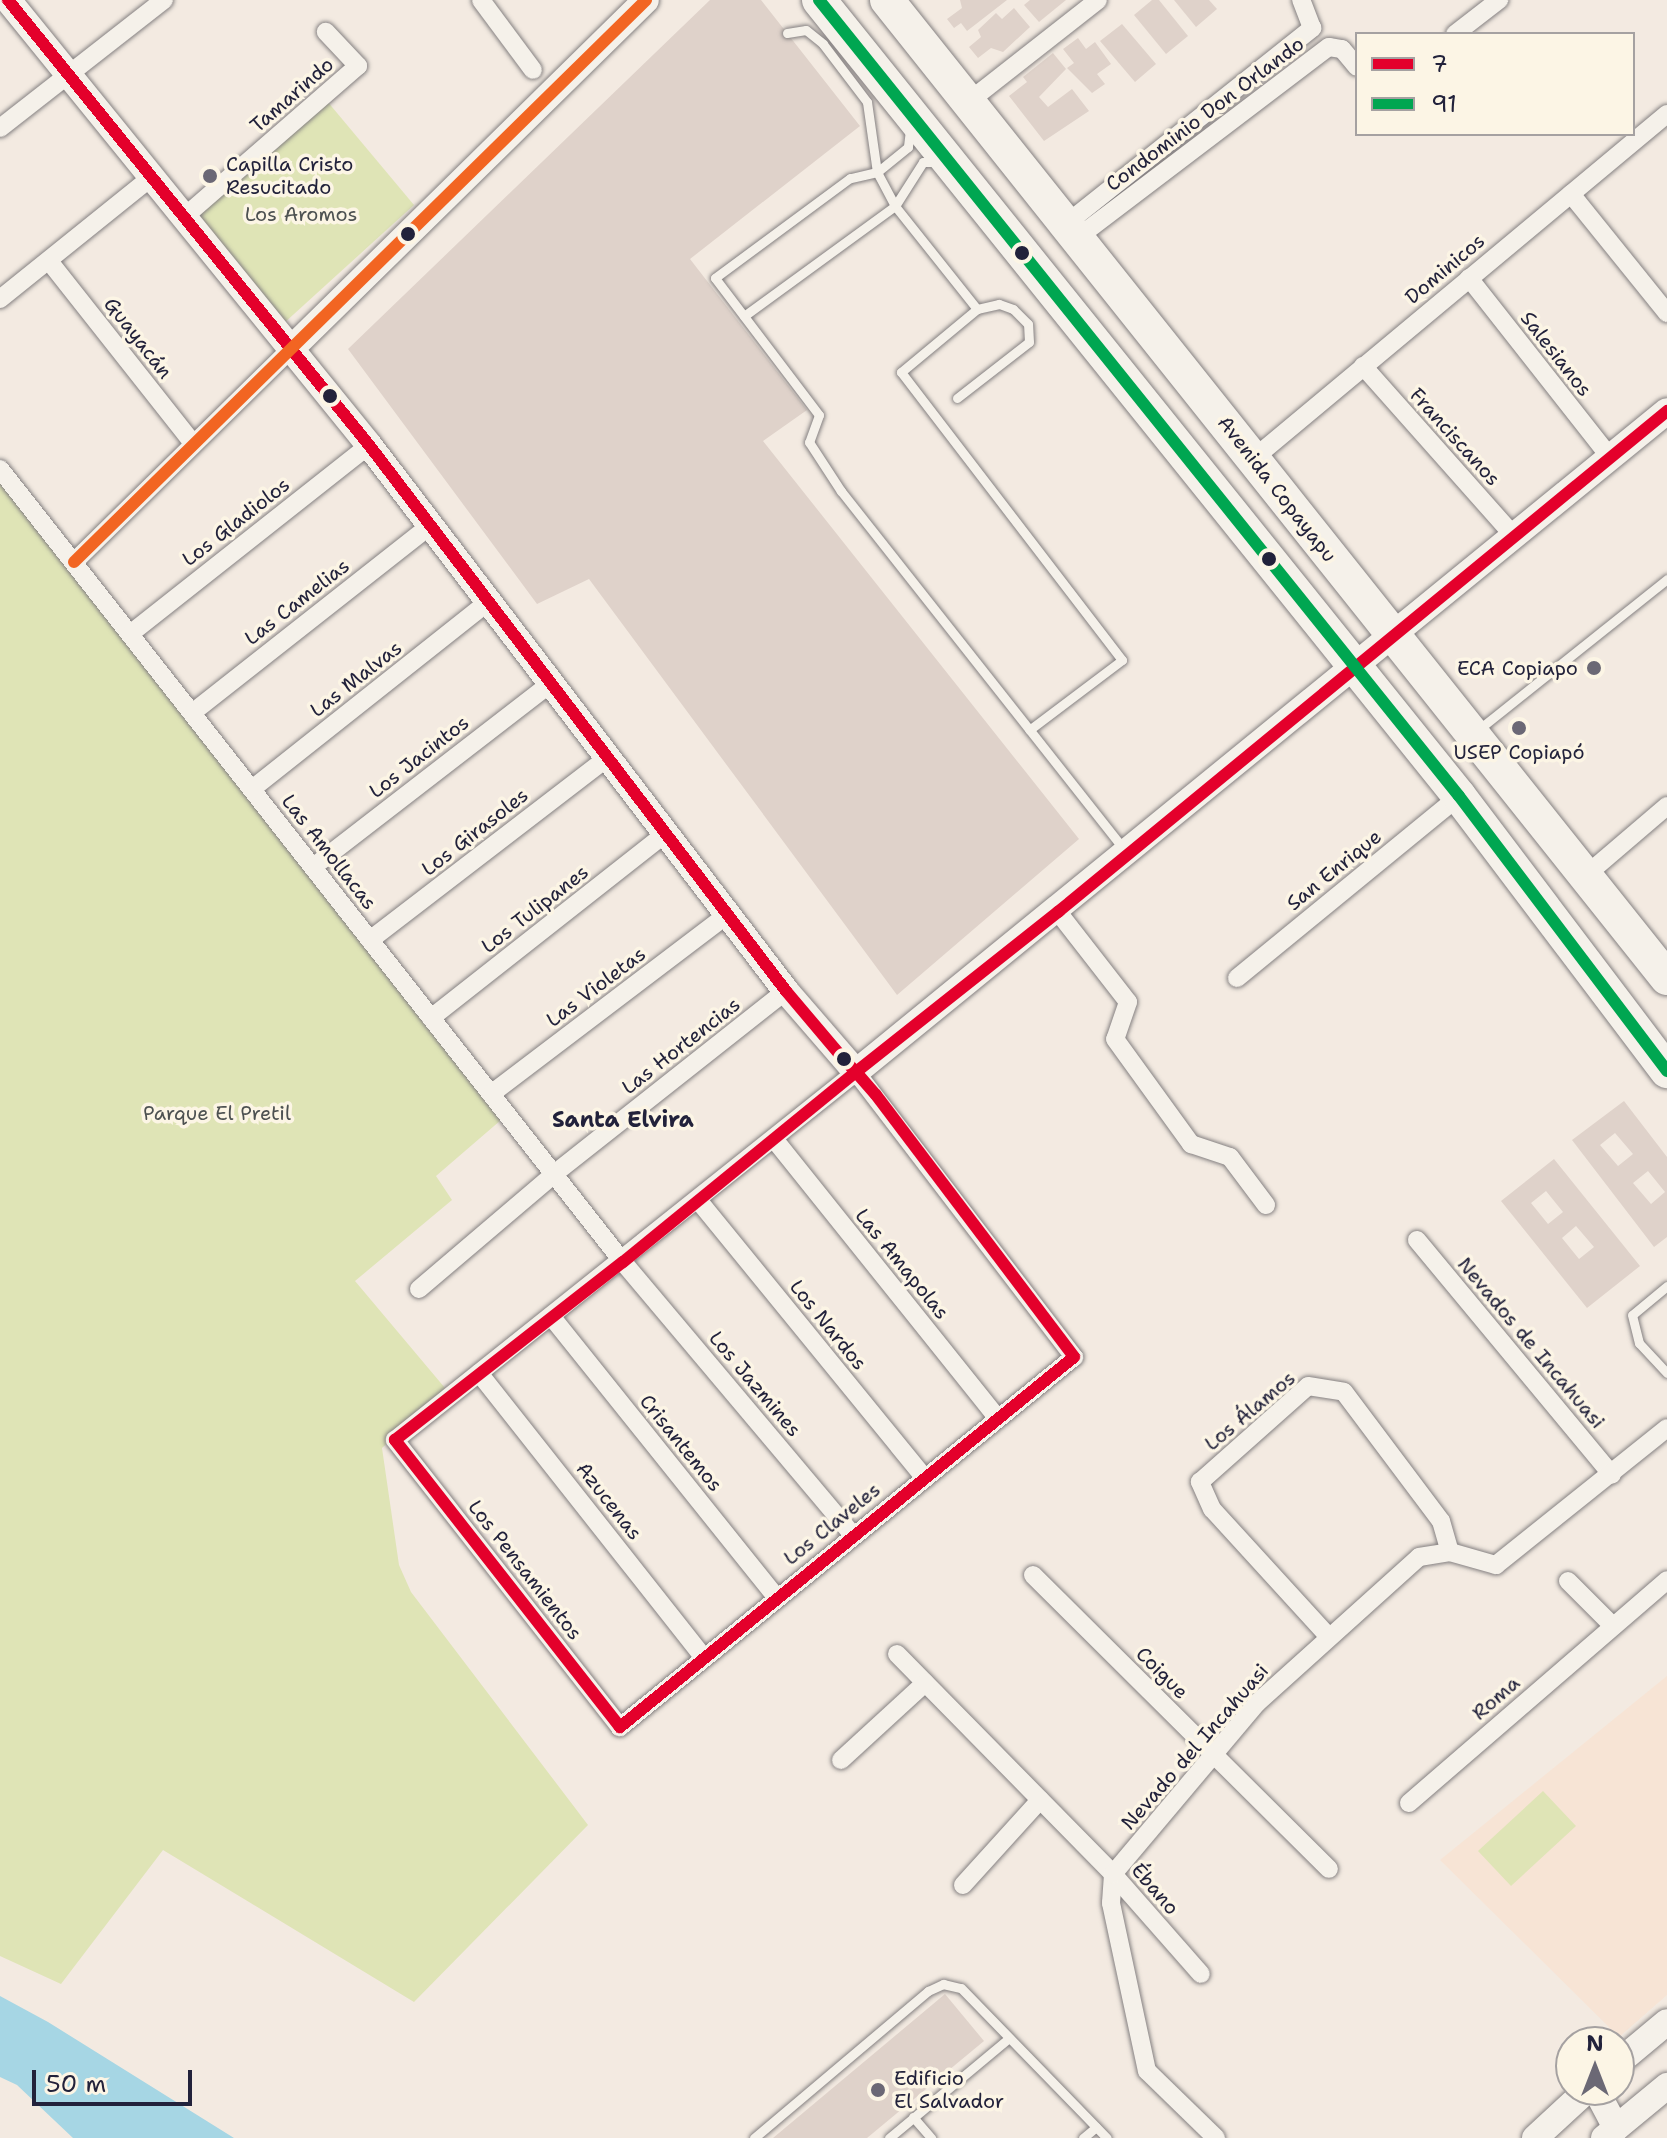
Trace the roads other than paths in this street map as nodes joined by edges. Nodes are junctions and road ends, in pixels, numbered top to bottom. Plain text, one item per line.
1 (8, 0) edge
2 (164, 0) edge
3 (481, 0) edge
4 (646, 0) edge
5 (819, 0) edge
6 (887, 0) edge
7 (1098, 0) edge
8 (1301, 0) edge
9 (1499, 0) edge
10 (326, 32) dead end
11 (1458, 32) edge
12 (787, 33) dead end
13 (1355, 65) edge
14 (533, 70) dead end
15 (67, 76) junction
16 (968, 102) junction
17 (904, 105) junction
18 (1667, 114) edge
19 (0, 128) edge
20 (954, 168) junction
21 (877, 172) junction
22 (152, 177) junction
23 (1571, 194) junction
24 (895, 206) junction
25 (183, 218) junction
26 (1072, 231) junction
27 (49, 261) junction
28 (1469, 278) junction
29 (0, 299) edge
30 (977, 309) junction
31 (1667, 313) edge
32 (744, 316) junction
33 (292, 348) junction
34 (1363, 366) junction
35 (957, 398) dead end
36 (1211, 406) junction
37 (1667, 411) edge
38 (1170, 437) junction
39 (192, 442) junction
40 (369, 445) junction
41 (1610, 457) junction
42 (1253, 459) junction
43 (0, 469) edge
44 (430, 526) junction
45 (1514, 536) junction
46 (74, 562) junction
47 (1667, 579) edge
48 (487, 603) junction
49 (130, 634) junction
50 (1394, 637) junction
51 (1353, 664) junction
52 (552, 682) junction
53 (192, 713) junction
54 (1029, 730) junction
55 (1472, 735) junction
56 (607, 758) junction
57 (252, 789) junction
58 (1459, 796) junction
59 (1667, 806) edge
60 (665, 834) junction
61 (1128, 854) junction
62 (313, 867) junction
63 (1585, 876) junction
64 (1058, 912) junction
65 (727, 915) junction
66 (370, 940) junction
67 (1237, 978) dead end
68 (1667, 978) edge
69 (786, 991) junction
70 (431, 1018) junction
71 (1667, 1071) edge
72 (856, 1072) junction
73 (491, 1094) junction
74 (774, 1139) junction
75 (554, 1174) junction
76 (698, 1200) junction
77 (1266, 1205) dead end
78 (1417, 1240) dead end
79 (623, 1262) junction
80 (1667, 1286) edge
81 (419, 1289) dead end
82 (551, 1316) junction
83 (479, 1373) junction
84 (1667, 1373) edge
85 (997, 1417) junction
86 (1667, 1428) edge
87 (1612, 1475) junction
88 (924, 1477) junction
89 (853, 1535) junction
90 (1450, 1552) junction
91 (1033, 1575) dead end
92 (1667, 1580) edge
93 (1568, 1581) dead end
94 (777, 1598) junction
95 (1613, 1626) junction
96 (1329, 1637) junction
97 (897, 1654) dead end
98 (704, 1658) junction
99 (925, 1683) junction
100 (620, 1727) joint
101 (1215, 1756) junction
102 (841, 1760) dead end
103 (1040, 1800) junction
104 (1409, 1803) dead end
105 (1329, 1869) dead end
106 (1113, 1874) junction
107 (963, 1885) dead end
108 (1201, 1974) dead end
109 (1667, 2022) edge
110 (1009, 2038) junction
111 (1635, 2049) edge
112 (1667, 2086) edge
113 (1570, 2106) edge
114 (1601, 2106) edge
115 (913, 2117) junction
116 (1096, 2127) junction
117 (1610, 2133) edge
118 (754, 2138) edge
119 (889, 2138) edge
120 (931, 2138) edge
121 (1083, 2138) edge
122 (1107, 2138) edge
123 (1216, 2138) edge
124 (1535, 2138) edge

1 - 15 street
2 - 15 street
3 - 14 street
4 - 33 street
5 - 17 highway
6 - 16 highway, Avenida Copayapu
7 - 16 street
8 - 26 street
9 - 11 street
10 - 25 street, Tamarindo
12 - 21 lane
13 - 26 street, Condominio Don Orlando
15 - 19 street
15 - 22 street
16 - 26 highway, Avenida Copayapu
17 - 20 highway
17 - 21 lane
18 - 23 street, Dominicos
20 - 24 lane
20 - 38 highway
21 - 24 lane
21 - 32 lane
22 - 25 street
22 - 27 street
23 - 28 street, Dominicos
23 - 31 street
24 - 30 lane
24 - 32 lane
25 - 33 street
26 - 36 highway, Avenida Copayapu
27 - 29 street
27 - 39 street, Guayacán
28 - 34 street, Dominicos
28 - 41 street, Salesianos
30 - 35 lane
30 - 54 lane
32 - 54 lane
33 - 39 street
33 - 40 street
34 - 42 street, Dominicos
34 - 45 street, Franciscanos
36 - 38 highway
36 - 42 highway, Avenida Copayapu
37 - 41 street
38 - 51 highway
39 - 46 street
40 - 44 street
40 - 49 street, Los Gladiolos
41 - 45 street
42 - 50 highway, Avenida Copayapu
43 - 46 street, Las Amollacas
44 - 48 street
44 - 53 street, Las Camelias
45 - 50 street
46 - 49 street, Las Amollacas
47 - 55 lane
48 - 52 street
48 - 57 street, Las Malvas
49 - 53 street, Las Amollacas
50 - 51 street
50 - 55 highway, Avenida Copayapu
51 - 58 highway
51 - 61 street
52 - 56 street
52 - 62 street, Los Jacintos
53 - 57 street, Las Amollacas
54 - 61 lane
55 - 63 highway, Avenida Copayapu
56 - 60 street
56 - 66 street, Los Girasoles
57 - 62 street, Las Amollacas
58 - 67 street, San Enrique
58 - 71 highway
59 - 63 street
60 - 65 street
60 - 70 street, Los Tulipanes
61 - 64 street
62 - 66 street, Las Amollacas
63 - 68 highway, Avenida Copayapu
64 - 72 street
64 - 77 street
65 - 69 street
65 - 73 street, Las Violetas
66 - 70 street, Las Amollacas
69 - 72 street
69 - 75 street, Las Hortencias
70 - 73 street, Las Amollacas
72 - 74 street
72 - 85 street, Los Claveles
73 - 75 street, Las Amollacas
74 - 76 street
74 - 85 street, Las Amapolas
75 - 79 street, Las Amollacas
75 - 81 street, Las Hortencias
76 - 79 street
76 - 88 street, Los Nardos
78 - 87 street, Nevados de Incahuasi
79 - 82 street
79 - 89 street, Los Jazmines
80 - 84 lane
82 - 83 street
82 - 94 street, Crisantemos
83 - 98 street, Azucenas
83 - 100 street, Los Pensamientos
85 - 88 street, Los Claveles
86 - 87 street
87 - 90 street
88 - 89 street, Los Claveles
89 - 94 street, Los Claveles
90 - 96 street, Nevado del Incahuasi
90 - 96 street, Los Álamos
91 - 101 street, Coigue
92 - 95 street, Roma
93 - 95 street
94 - 98 street, Los Claveles
95 - 104 street, Roma
96 - 101 street, Nevado del Incahuasi
97 - 99 street, Ébano
98 - 100 street, Los Claveles
99 - 102 street
99 - 103 street, Ébano
101 - 105 street, Coigue
101 - 106 street, Nevado del Incahuasi
103 - 106 street, Ébano
103 - 107 street
106 - 108 street, Ébano
106 - 123 street
109 - 111 street
110 - 115 lane
110 - 116 lane
110 - 118 lane
112 - 117 street
113 - 124 street
114 - 117 street
115 - 119 lane
115 - 120 lane
116 - 121 lane
116 - 122 lane

